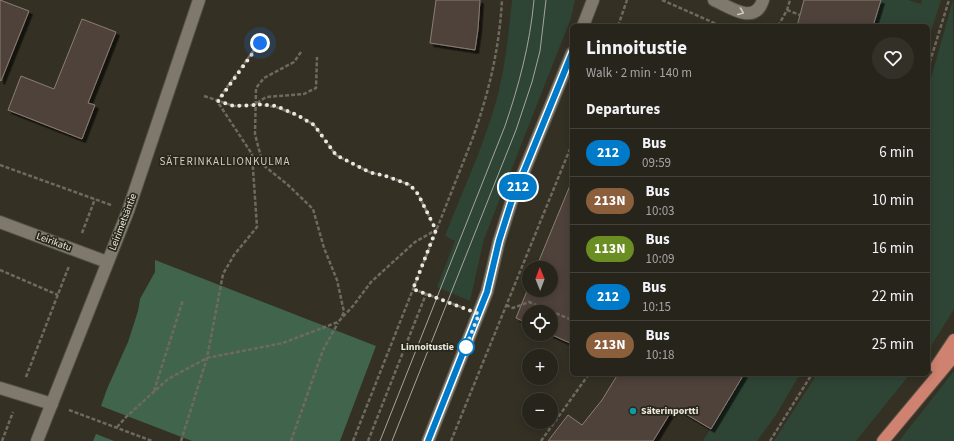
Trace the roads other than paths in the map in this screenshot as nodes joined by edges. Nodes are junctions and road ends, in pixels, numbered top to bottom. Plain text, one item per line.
1 (199, 0) edge
2 (593, 0) edge
3 (714, 0) edge
4 (763, 0) edge
5 (584, 24) edge
6 (570, 58) edge
7 (0, 222) edge
8 (107, 262) junction
9 (954, 340) edge
10 (954, 356) edge
11 (0, 388) edge
12 (52, 404) junction
13 (900, 421) junction
14 (37, 441) edge
15 (428, 441) edge
16 (883, 441) edge

1 - 8 street, Leirimetsäntie
2 - 5 street
3 -> 4 street
6 - 15 street
7 - 8 street, Leirikatu
8 - 12 street, Leirimetsäntie
9 - 13 highway
10 - 13 highway
11 - 12 street
12 - 14 street, Leirimetsäntie
13 - 16 highway

